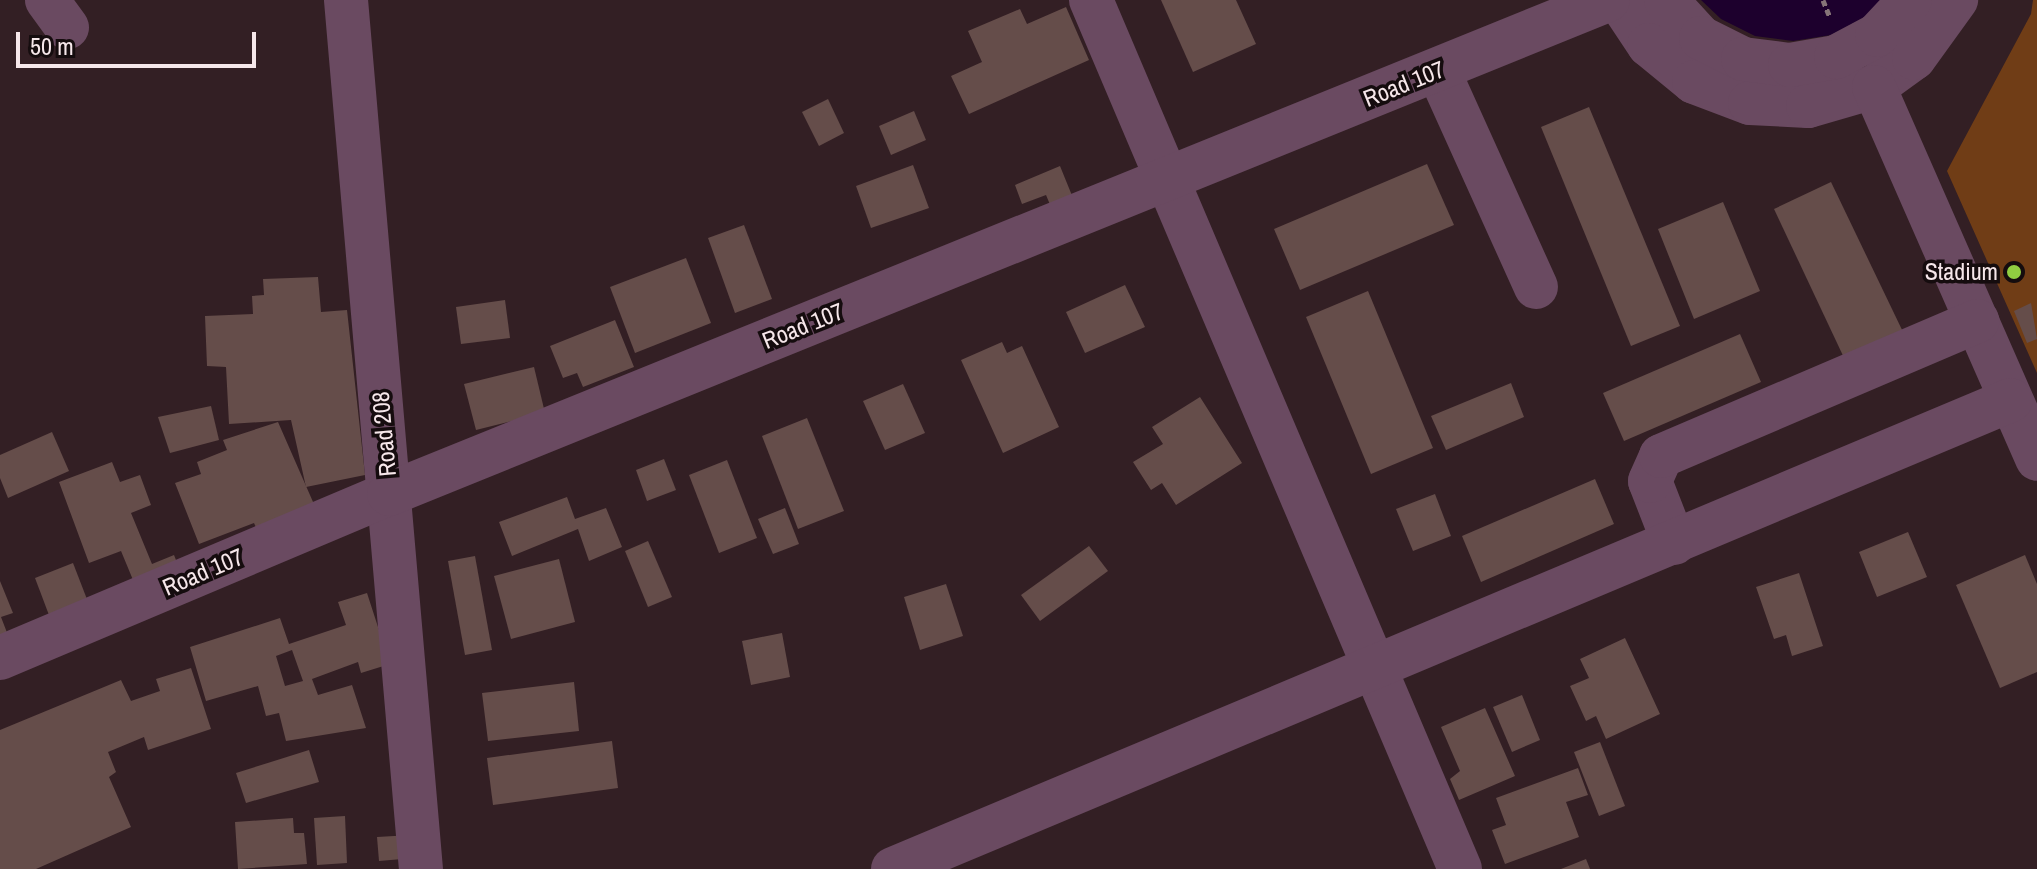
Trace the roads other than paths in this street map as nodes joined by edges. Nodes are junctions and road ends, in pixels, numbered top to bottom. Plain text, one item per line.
1 (346, 0) edge
2 (1091, 0) edge
3 (1608, 0) edge
4 (1619, 0) edge
5 (1666, 0) edge
6 (1910, 0) edge
7 (1956, 0) edge
8 (1438, 70) junction
9 (1874, 87) junction
10 (1166, 179) junction
11 (1536, 287) dead end
12 (1977, 321) junction
13 (2011, 400) junction
14 (2037, 459) edge
15 (389, 494) junction
16 (1674, 543) junction
17 (0, 658) edge
18 (1374, 671) junction
19 (421, 869) edge
20 (893, 869) edge
21 (1460, 869) edge

1 - 15 street, Road 208
2 - 10 street
3 - 8 street, Road 107
4 - 9 street
5 - 6 street
7 - 9 street
8 - 10 street, Road 107
8 - 11 street
9 - 12 street
10 - 15 street, Road 107
10 - 18 street
12 - 13 street
12 - 16 street
13 - 14 street
13 - 16 street
15 - 17 street, Road 107
15 - 19 street, Road 208
16 - 18 street
18 - 20 street
18 - 21 street

